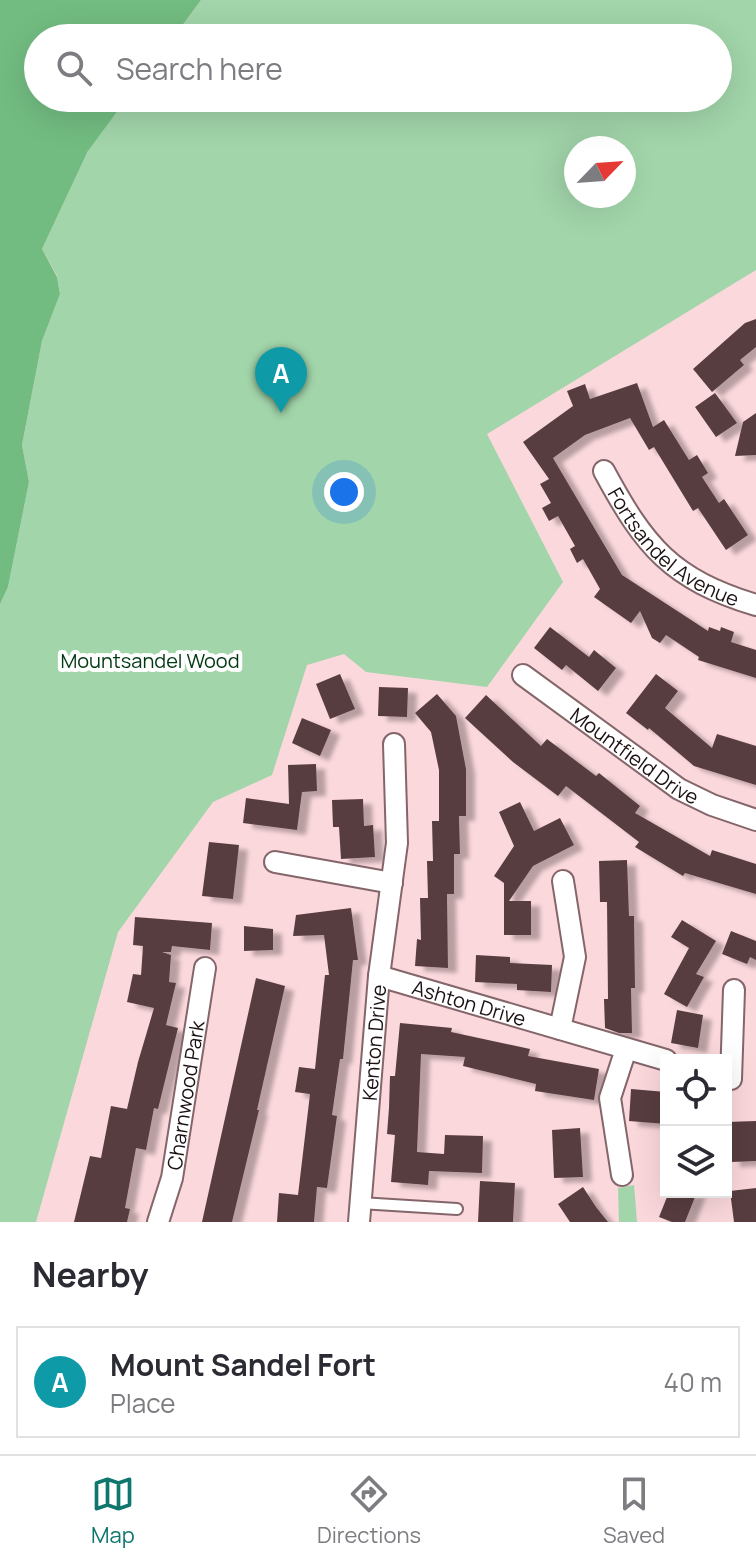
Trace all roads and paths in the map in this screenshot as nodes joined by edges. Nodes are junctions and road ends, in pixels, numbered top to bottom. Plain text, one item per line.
1 (604, 471) dead end
2 (756, 605) edge
3 (523, 675) dead end
4 (394, 744) dead end
5 (756, 820) edge
6 (275, 862) dead end
7 (563, 881) dead end
8 (392, 883) junction
9 (205, 968) dead end
10 (379, 976) junction
11 (734, 990) dead end
12 (560, 1029) junction
13 (626, 1049) junction
14 (732, 1054) edge
15 (660, 1058) edge
16 (622, 1175) dead end
17 (457, 1209) dead end
18 (359, 1212) edge
19 (158, 1222) edge

1 - 2 street, Fortsandel Avenue
3 - 5 street, Mountfield Drive
4 - 8 street, Kenton Drive
6 - 8 street
7 - 12 street
8 - 10 street, Kenton Drive
9 - 19 street, Charnwood Park
10 - 12 street, Ashton Drive
10 - 18 street, Kenton Drive
11 - 14 street
12 - 13 street, Ashton Drive
13 - 15 street, Ashton Drive
13 - 16 street
17 - 18 lane, Kenton Drive

